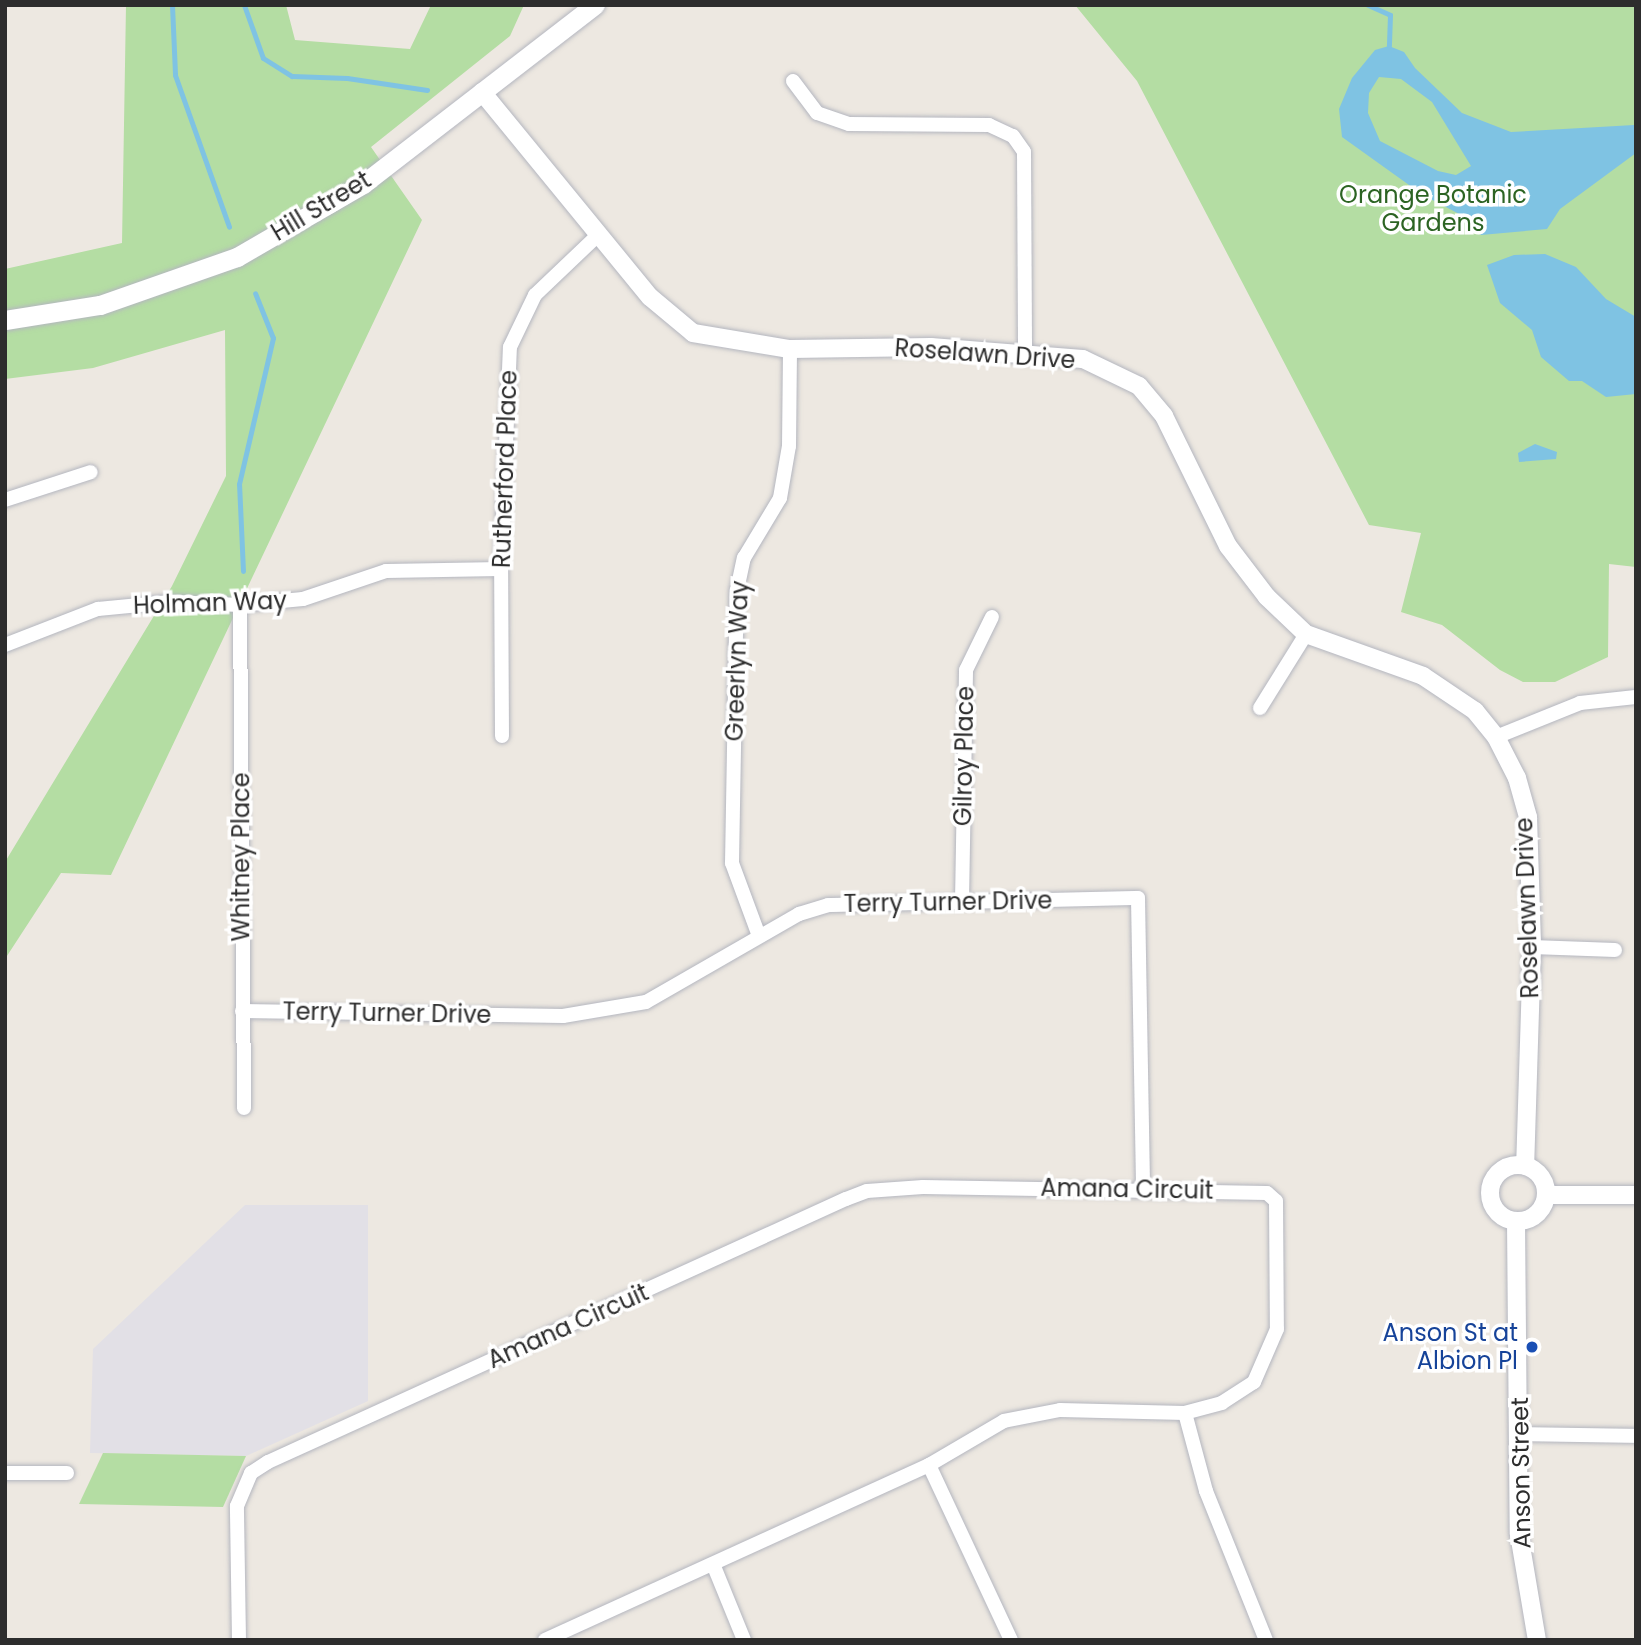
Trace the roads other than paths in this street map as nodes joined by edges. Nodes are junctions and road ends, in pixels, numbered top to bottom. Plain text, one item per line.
1 (595, 5) edge
2 (793, 81) dead end
3 (482, 92) junction
4 (598, 235) junction
5 (5, 320) edge
6 (790, 349) junction
7 (1025, 354) junction
8 (91, 472) dead end
9 (5, 500) edge
10 (500, 569) junction
11 (240, 605) junction
12 (992, 617) dead end
13 (1306, 634) junction
14 (6, 644) edge
15 (1636, 697) edge
16 (1260, 708) dead end
17 (502, 736) dead end
18 (1496, 737) junction
19 (962, 901) junction
20 (760, 936) junction
21 (1532, 947) junction
22 (1615, 950) dead end
23 (242, 1011) junction
24 (244, 1108) dead end
25 (1525, 1166) junction
26 (1143, 1188) junction
27 (1546, 1195) junction
28 (1636, 1195) edge
29 (1516, 1221) junction
30 (1185, 1413) junction
31 (1522, 1434) junction
32 (1636, 1436) edge
33 (929, 1465) junction
34 (5, 1473) edge
35 (67, 1473) dead end
36 (713, 1564) junction
37 (239, 1640) edge
38 (545, 1640) edge
39 (744, 1640) edge
40 (1011, 1640) edge
41 (1266, 1640) edge
42 (1537, 1640) edge

1 - 3 main road, Hill Street
2 - 7 street
3 - 4 street, Roselawn Drive
3 - 5 main road, Hill Street
4 - 6 street, Roselawn Drive
4 - 10 street, Rutherford Place
6 - 7 street, Roselawn Drive
6 - 20 street, Greerlyn Way
7 - 13 street, Roselawn Drive
8 - 9 street
10 - 11 street, Holman Way
10 - 17 street, Rutherford Place
11 - 14 street, Holman Way
11 - 23 street, Whitney Place
12 - 19 street, Gilroy Place
13 - 16 street
13 - 18 street, Roselawn Drive
15 - 18 street
18 - 21 street, Roselawn Drive
19 - 20 street, Terry Turner Drive
19 - 26 street, Terry Turner Drive
20 - 23 street, Terry Turner Drive
21 - 22 street
21 - 25 street, Roselawn Drive
23 - 24 street, Whitney Place
25 - 27 street
25 - 29 street
26 - 30 street, Amana Circuit
26 - 37 street, Amana Circuit
27 - 28 street
27 - 29 street
29 - 31 street, Anson Street
30 - 33 street, Amana Circuit
30 - 41 street
31 - 32 street
31 - 42 street, Anson Street
33 - 36 street, Amana Circuit
33 - 40 street
34 - 35 street
36 - 38 street, Amana Circuit
36 - 39 street

